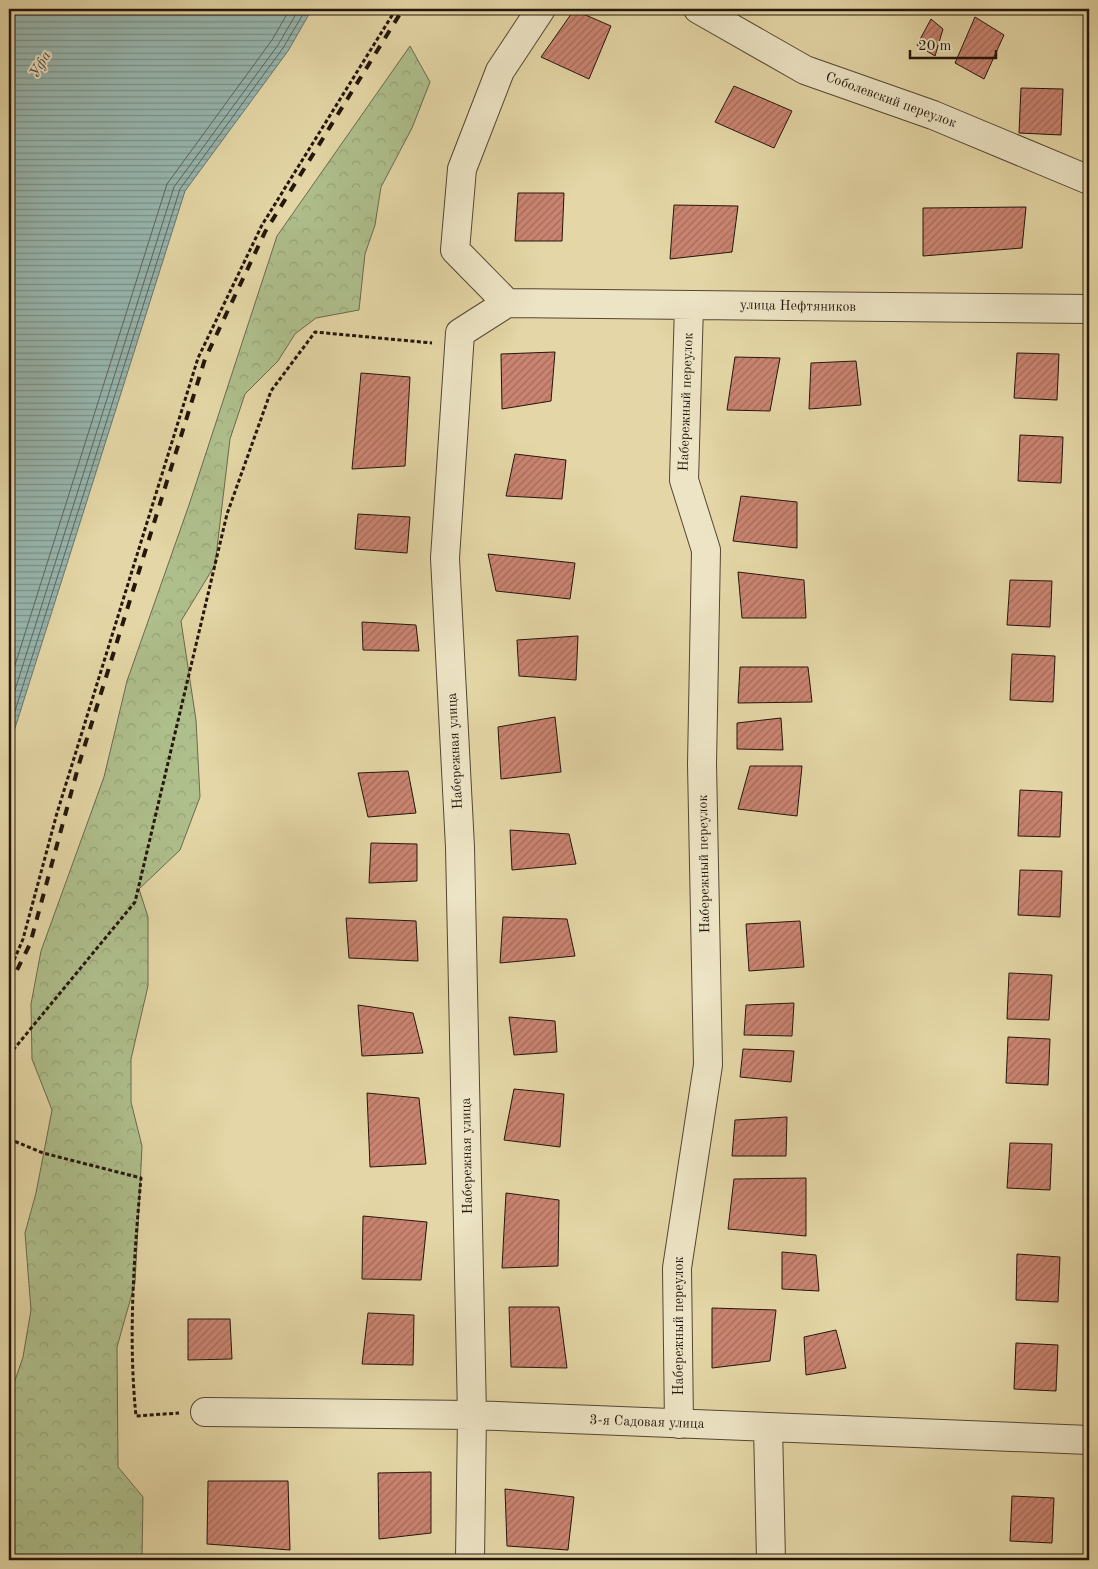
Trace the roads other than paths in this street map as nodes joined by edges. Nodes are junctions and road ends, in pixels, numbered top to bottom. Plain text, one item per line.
1 (540, 9) edge
2 (698, 9) edge
3 (1089, 180) edge
4 (508, 303) junction
5 (689, 304) junction
6 (1089, 309) edge
7 (205, 1412) road end
8 (472, 1415) junction
9 (679, 1424) junction
10 (768, 1427) junction
11 (1089, 1440) edge
12 (470, 1560) edge
13 (771, 1560) edge

1 - 4 street
2 - 3 street, Соболевский переулок
4 - 5 street, улица Нефтяников
4 - 8 street, Набережная улица
5 - 6 street, улица Нефтяников
5 - 9 street, Набережный переулок
7 - 8 street, 3-я Садовая улица
8 - 9 street, 3-я Садовая улица
8 - 12 street, Набережная улица
9 - 10 street, 3-я Садовая улица
10 - 11 street, 3-я Садовая улица
10 - 13 street

